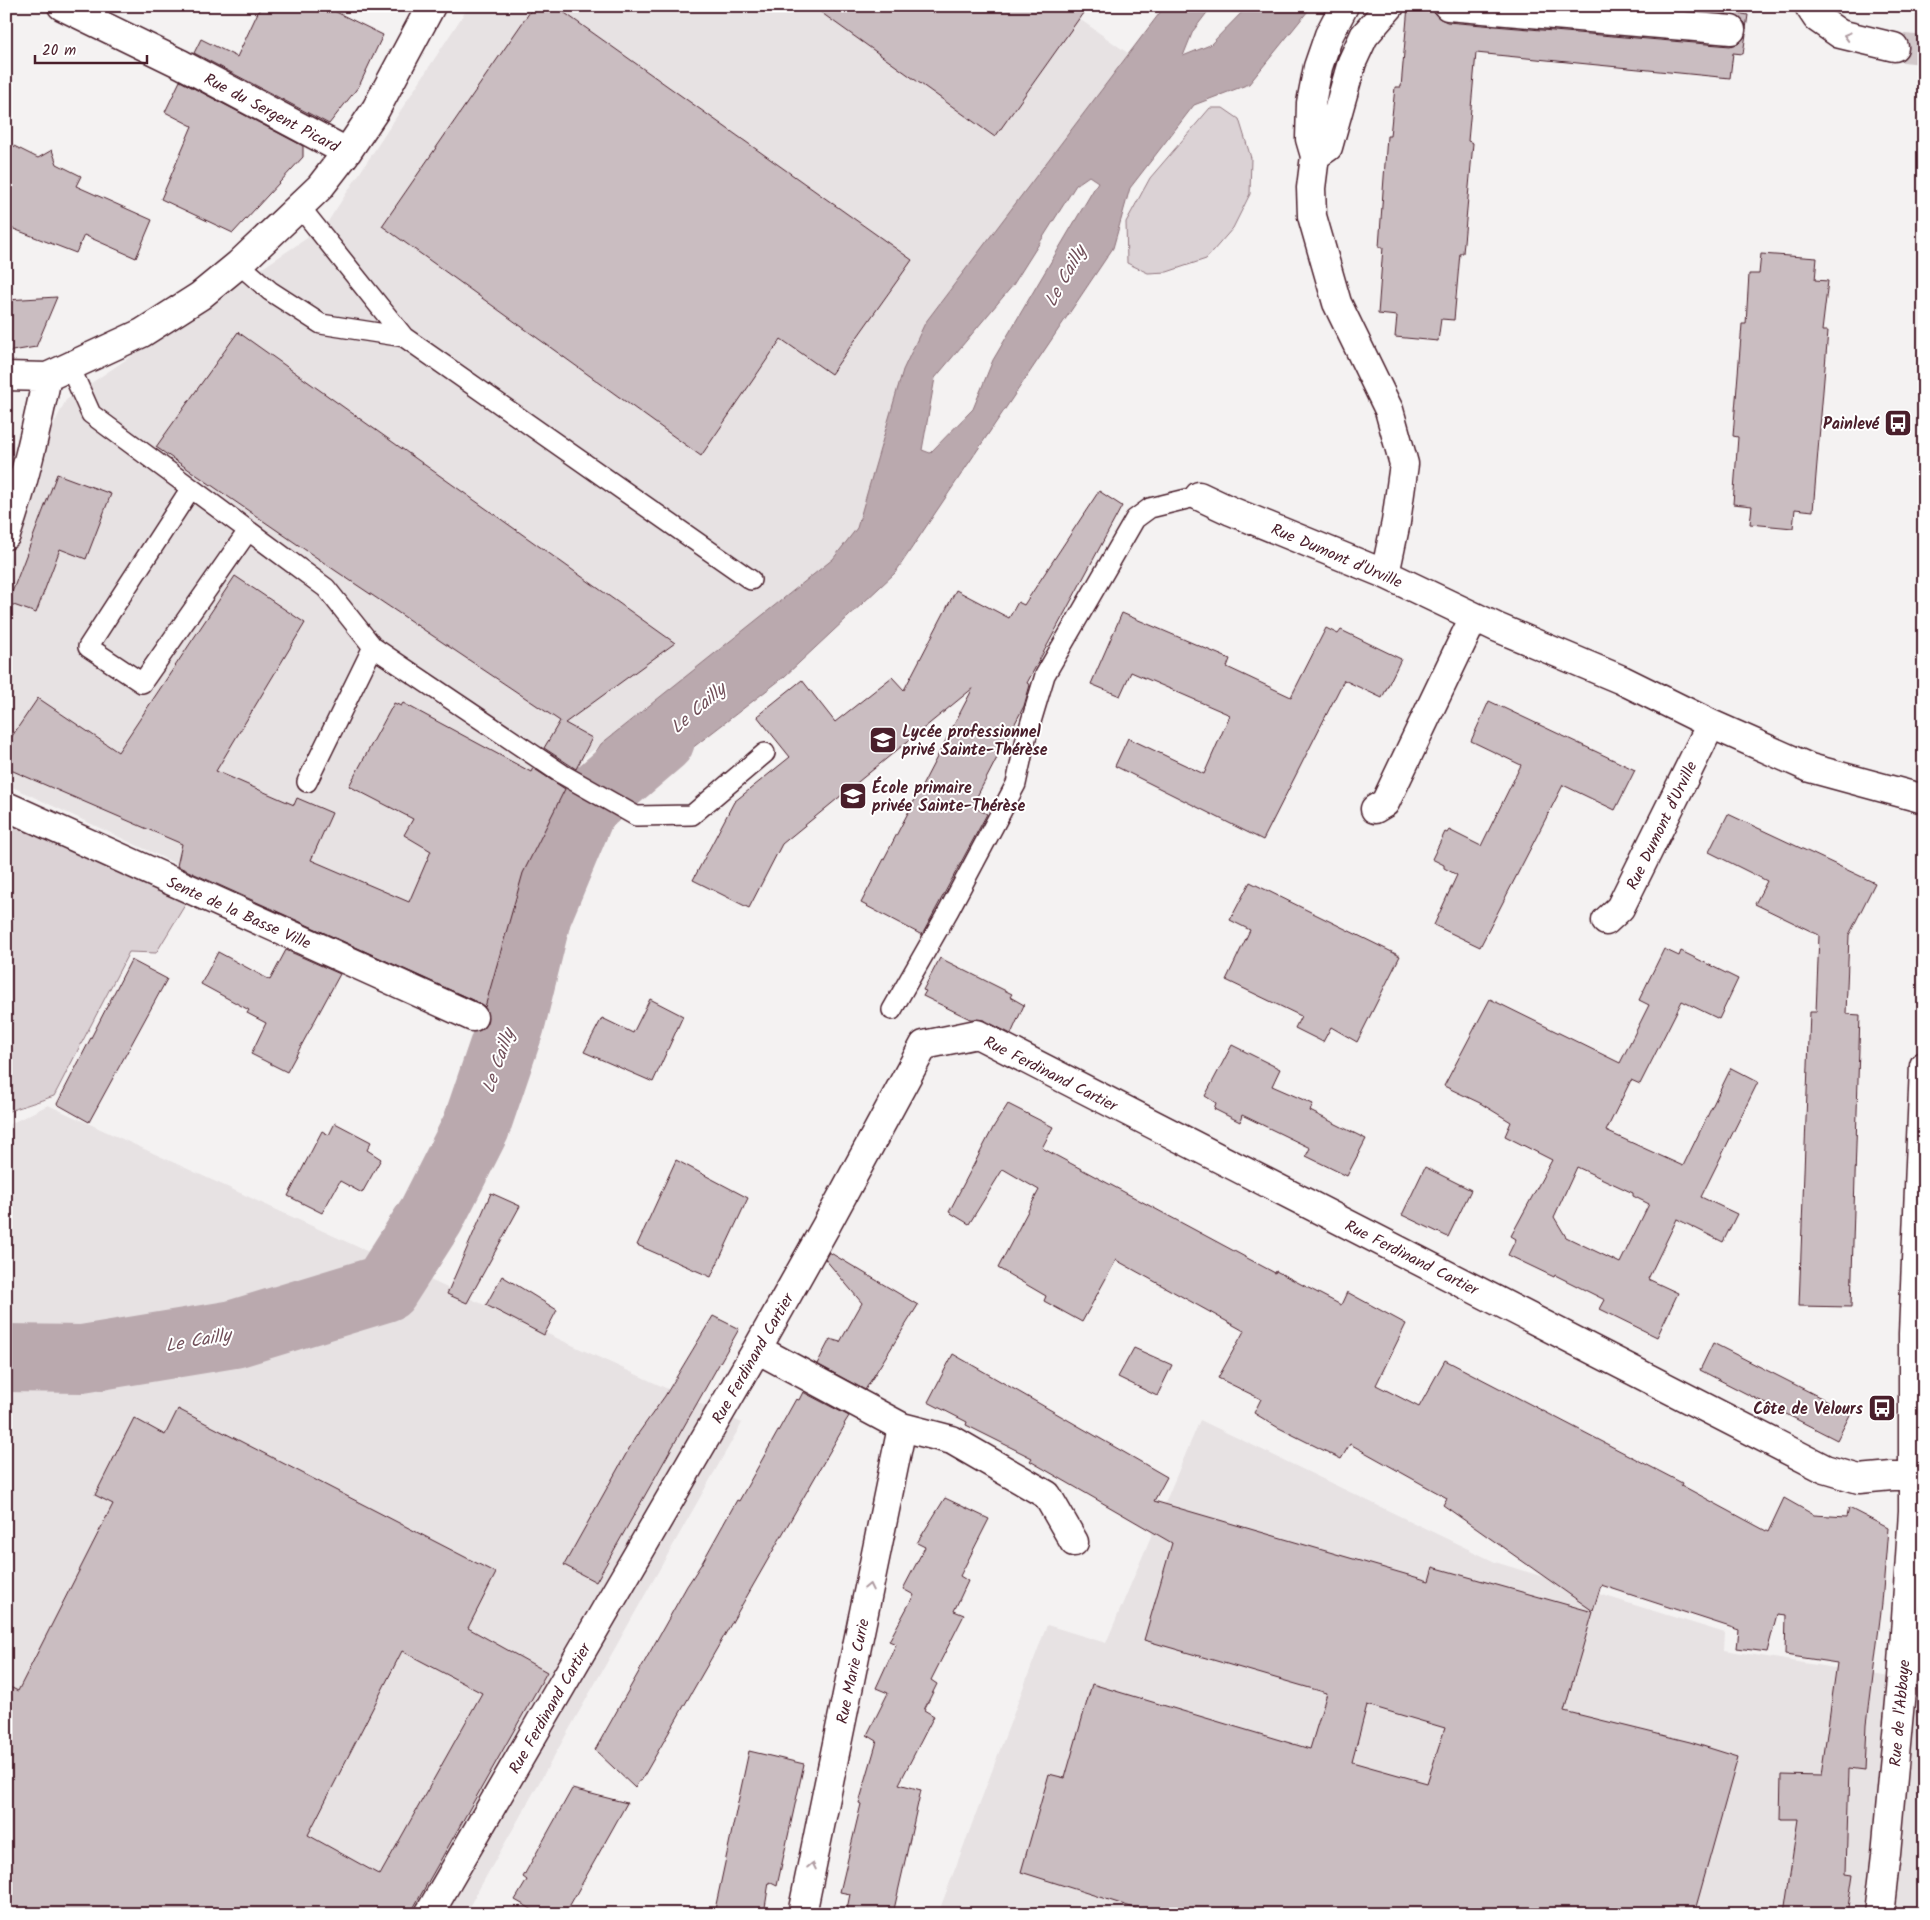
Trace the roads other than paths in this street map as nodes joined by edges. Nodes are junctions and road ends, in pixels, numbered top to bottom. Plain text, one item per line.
1 (62, 6) edge
2 (431, 6) edge
3 (1344, 6) edge
4 (1390, 6) edge
5 (1448, 6) edge
6 (1809, 6) edge
7 (1731, 30) dead end
8 (1894, 47) tunnel mouth
9 (347, 152) junction
10 (1315, 156) junction
11 (300, 207) junction
12 (239, 264) junction
13 (404, 337) junction
14 (58, 372) junction
15 (6, 376) edge
16 (191, 488) junction
17 (1199, 496) joint
18 (248, 531) junction
19 (6, 535) edge
20 (1385, 574) junction
21 (751, 580) dead end
22 (1474, 617) junction
23 (373, 647) junction
24 (1711, 724) junction
25 (765, 753) dead end
26 (307, 782) dead end
27 (1924, 799) edge
28 (6, 806) edge
29 (1375, 809) dead end
30 (1606, 921) dead end
31 (892, 1010) dead end
32 (473, 1017) dead end
33 (1924, 1066) edge
34 (1918, 1336) edge
35 (757, 1349) junction
36 (902, 1427) junction
37 (1912, 1476) junction
38 (1074, 1542) dead end
39 (430, 1914) edge
40 (802, 1914) edge
41 (1879, 1914) edge

1 - 9 street, Rue du Sergent Picard
2 - 9 street
3 - 10 street
4 - 10 street
5 - 7 street
8 -> 6 street
9 - 11 street
10 - 20 street
11 - 12 street
11 - 13 lane
12 - 13 lane
12 - 14 street
13 - 21 lane
14 - 15 street
14 - 16 lane
14 - 19 street
16 - 18 lane
16 - 18 lane
17 - 20 street, Rue Dumont d'Urville
17 - 31 lane
18 - 23 lane
20 - 22 street, Rue Dumont d'Urville
22 - 24 street, Rue Dumont d'Urville
22 - 29 street
23 - 25 lane
23 - 26 lane
24 - 27 street, Rue Dumont d'Urville
24 - 30 street, Rue Dumont d'Urville
28 - 32 street, Sente de la Basse Ville
33 - 34 street, Rue de l'Abbaye
34 - 37 street, Rue de l'Abbaye
35 - 36 street
35 - 37 street, Rue Ferdinand Cartier
35 - 39 street, Rue Ferdinand Cartier
36 - 38 street
40 -> 36 street, Rue Marie Curie
37 - 41 street, Rue de l'Abbaye

